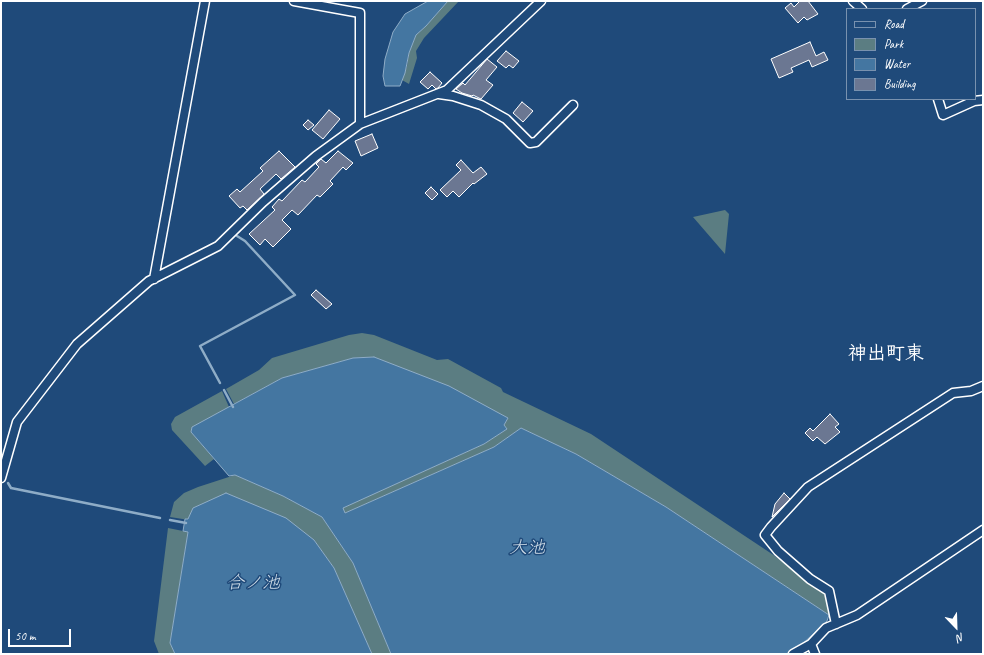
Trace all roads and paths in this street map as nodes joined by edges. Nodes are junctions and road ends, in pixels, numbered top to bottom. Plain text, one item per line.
1 (205, 1) edge
2 (294, 1) edge
3 (541, 1) edge
4 (853, 1) edge
5 (922, 1) edge
6 (861, 8) edge
7 (909, 8) edge
8 (439, 94) junction
9 (938, 100) edge
10 (983, 100) edge
11 (573, 105) dead end
12 (360, 124) junction
13 (154, 279) junction
14 (983, 386) edge
15 (1, 478) edge
16 (983, 530) edge
17 (836, 624) junction
18 (810, 644) junction
19 (793, 654) edge
20 (815, 654) edge

1 - 13 street
2 - 12 street
3 - 8 street
4 - 6 street
5 - 7 street
8 - 11 street
8 - 12 street
9 - 10 street
12 - 13 street
13 - 15 street
14 - 17 street
16 - 17 street
17 - 18 street
18 - 19 street
18 - 20 street

